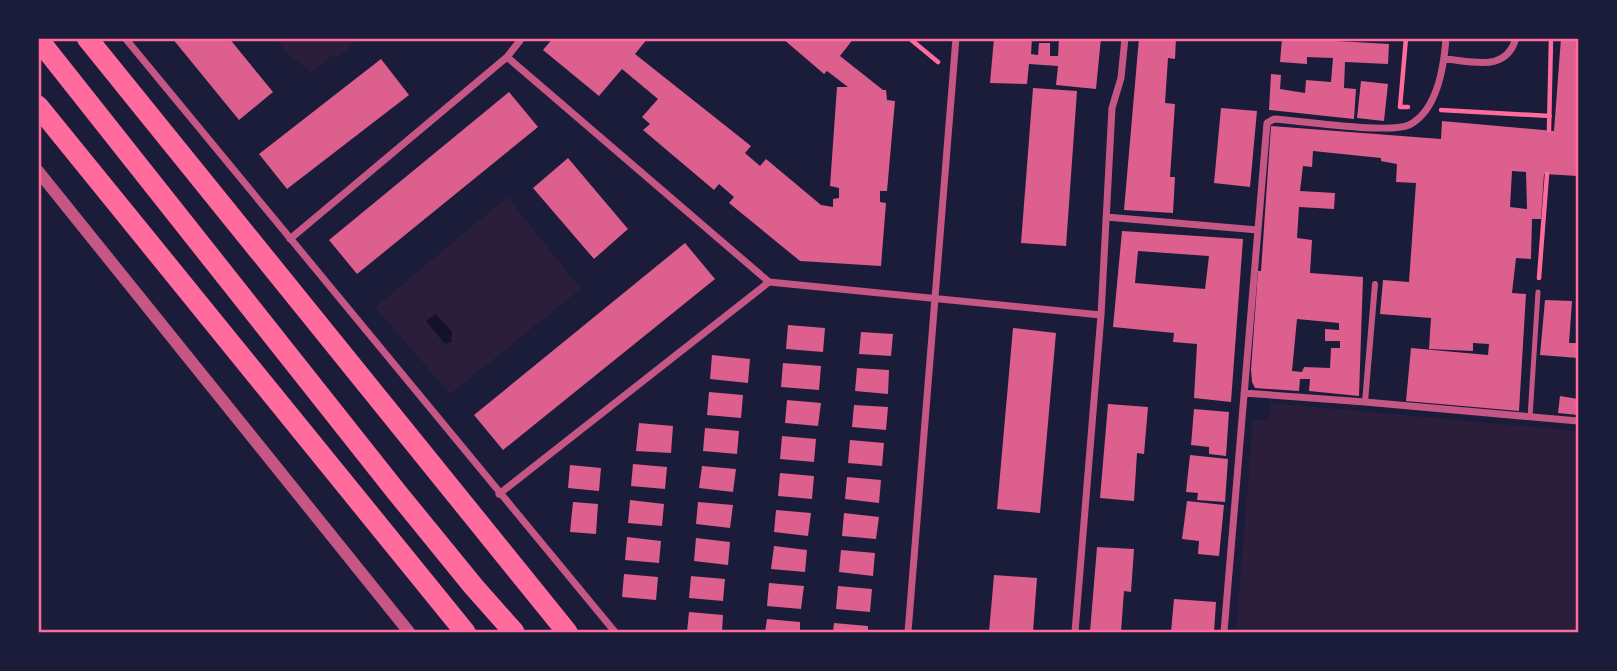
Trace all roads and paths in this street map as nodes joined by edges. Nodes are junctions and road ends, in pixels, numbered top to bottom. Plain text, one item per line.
1 (88, 38) edge
2 (125, 38) edge
3 (522, 38) edge
4 (909, 38) edge
5 (956, 38) edge
6 (1125, 38) edge
7 (1406, 38) edge
8 (1446, 38) edge
9 (1516, 38) edge
10 (1551, 38) edge
11 (38, 39) edge
12 (507, 57) junction
13 (1444, 59) junction
14 (953, 74) junction
15 (38, 106) edge
16 (1424, 109) junction
17 (1550, 116) junction
18 (1549, 130) dead end
19 (38, 171) edge
20 (1547, 174) dead end
21 (1106, 217) junction
22 (1258, 230) junction
23 (290, 239) junction
24 (769, 282) junction
25 (1375, 284) dead end
26 (1538, 292) joint
27 (935, 299) junction
28 (1101, 315) junction
29 (1244, 393) junction
30 (1366, 402) junction
31 (1530, 417) junction
32 (1578, 421) edge
33 (499, 494) junction
34 (409, 632) edge
35 (465, 632) edge
36 (514, 632) edge
37 (567, 632) edge
38 (615, 632) edge
39 (908, 632) edge
40 (1075, 632) edge
41 (1224, 632) edge

1 - 37 highway
2 - 23 street
3 - 12 street
4 - 14 path
5 - 14 street
6 - 21 street
7 - 16 path
8 - 13 street
9 - 13 street
10 - 17 path
11 - 36 highway
12 - 23 street
12 - 24 street
13 - 16 street
14 - 27 street
15 - 35 highway
16 - 17 path
16 - 22 street
17 - 18 path
19 - 34 street
20 - 26 path
21 - 22 street
21 - 28 street
22 - 29 street
23 - 33 street
24 - 27 street
24 - 33 street
25 - 30 street
26 - 31 lane
27 - 28 street
27 - 39 street
28 - 40 street
29 - 30 street
29 - 41 street
30 - 31 street
31 - 32 street
33 - 38 street

